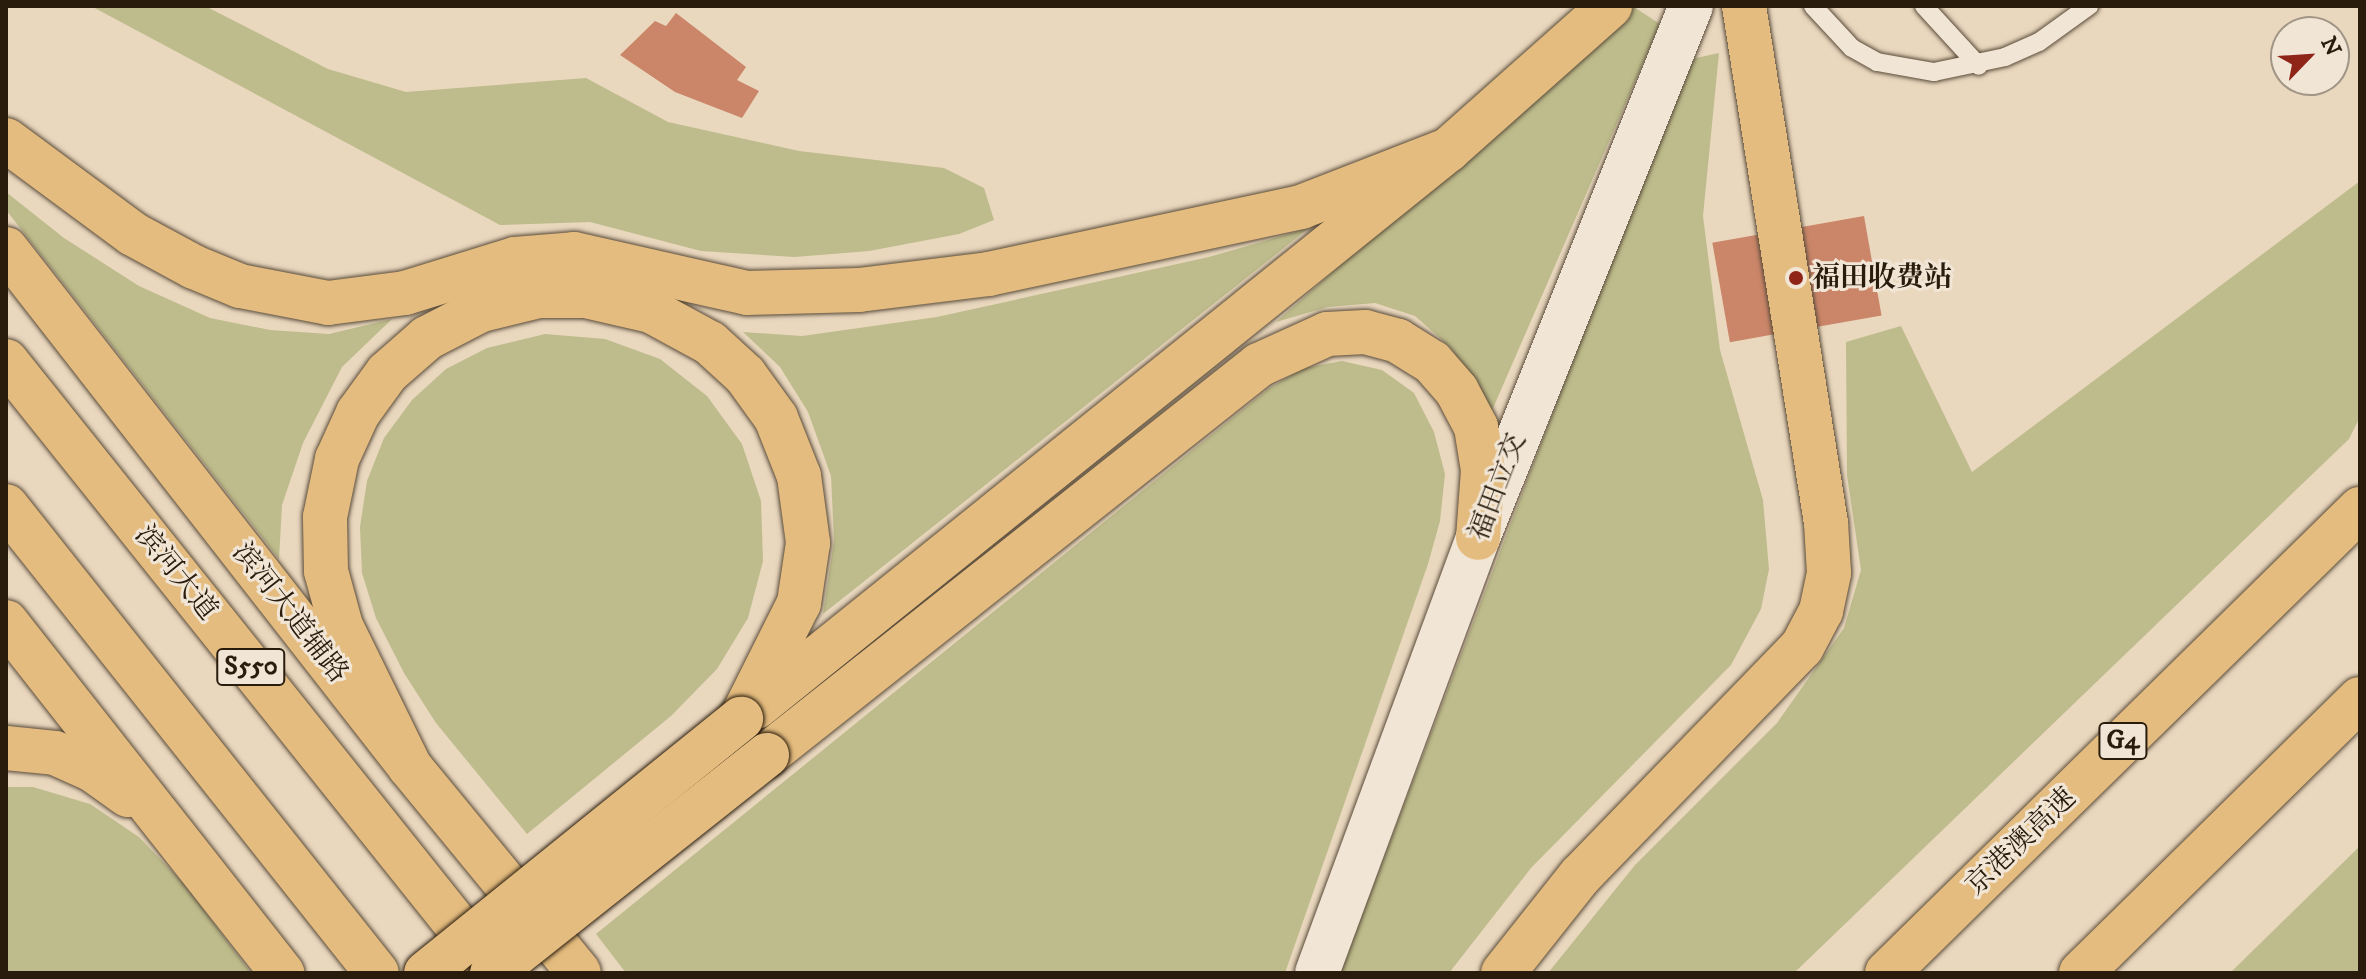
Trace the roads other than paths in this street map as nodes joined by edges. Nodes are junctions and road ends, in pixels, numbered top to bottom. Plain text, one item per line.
1 (1610, 6) edge
2 (1691, 6) edge
3 (1744, 6) edge
4 (1813, 6) edge
5 (1924, 6) edge
6 (2089, 6) edge
7 (1979, 66) junction
8 (6, 140) edge
9 (1448, 150) junction
10 (6, 249) edge
11 (6, 361) edge
12 (6, 506) edge
13 (2360, 509) edge
14 (1478, 538) junction
15 (6, 622) edge
16 (2360, 699) edge
17 (741, 719) junction
18 (6, 748) edge
19 (410, 767) junction
20 (163, 820) junction
21 (282, 973) edge
22 (377, 973) edge
23 (426, 973) edge
24 (494, 973) edge
25 (579, 973) edge
26 (1317, 973) edge
27 (1503, 973) edge
28 (1887, 973) edge
29 (2081, 973) edge

1 - 9 main road
2 - 14 street, 福田立交
3 - 27 main road
4 - 7 lane
5 - 7 lane
6 - 7 lane
8 - 9 main road
9 - 17 main road
10 - 19 main road, 滨河大道辅路
11 - 24 main road, 滨河大道 / S550
12 - 22 main road
13 - 28 main road, 京港澳高速 / G4
14 - 24 main road, bridge
14 - 26 street, 福田立交
15 - 20 main road
16 - 29 main road
17 - 19 main road
17 - 23 main road, bridge
18 - 20 main road
19 - 25 main road, 滨河大道辅路
20 - 21 main road

